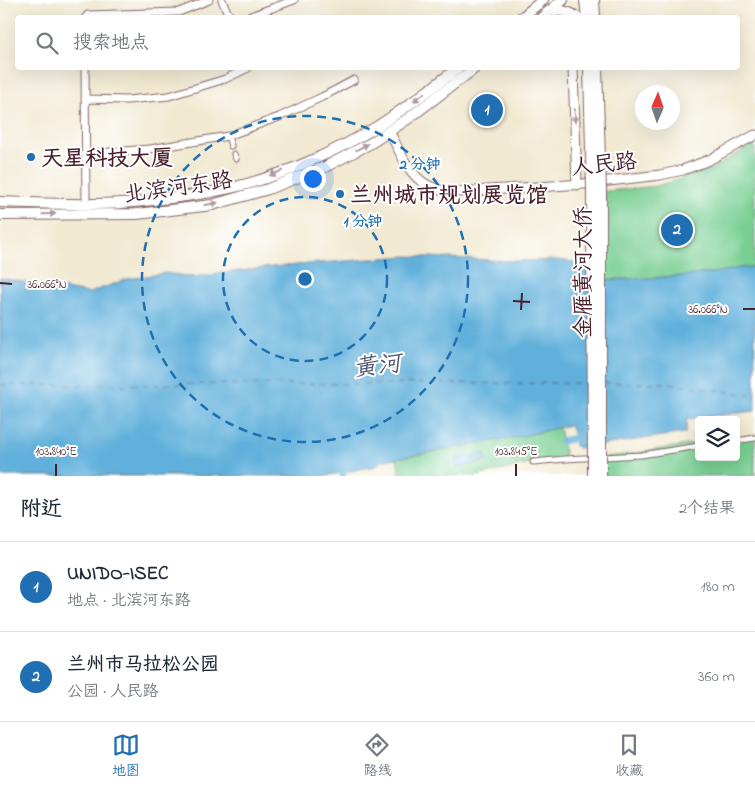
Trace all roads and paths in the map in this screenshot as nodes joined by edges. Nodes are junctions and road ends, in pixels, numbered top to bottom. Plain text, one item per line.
1 (210, 0) edge
2 (222, 0) edge
3 (294, 0) edge
4 (543, 0) edge
5 (563, 0) edge
6 (585, 0) edge
7 (594, 0) edge
8 (88, 15) edge
9 (229, 15) edge
10 (253, 15) edge
11 (525, 15) edge
12 (544, 15) edge
13 (571, 15) edge
14 (587, 15) edge
15 (595, 15) edge
16 (85, 70) edge
17 (245, 70) edge
18 (455, 70) edge
19 (473, 70) edge
20 (573, 70) edge
21 (589, 70) edge
22 (597, 70) edge
23 (354, 80) dead end
24 (85, 99) junction
25 (389, 131) junction
26 (755, 135) edge
27 (228, 136) junction
28 (231, 146) dead end
29 (85, 154) junction
30 (577, 184) junction
31 (0, 202) edge
32 (86, 204) junction
33 (0, 215) edge
34 (755, 438) edge
35 (740, 440) edge
36 (695, 447) edge
37 (532, 462) dead end
38 (593, 476) edge
39 (601, 476) edge

1 - 8 street
2 - 9 street
3 - 10 street
4 - 11 main road
5 - 12 main road
6 - 14 main road
7 - 15 main road
12 - 13 main road
16 - 24 street
17 - 24 street
18 -> 32 main road, 北滨河东路
19 - 25 main road, 北滨河东路
20 -> 30 street
21 - 38 main road, 金雁黄河大侨, bridge
22 - 39 main road, 金雁黄河大侨, bridge
23 - 27 street
24 - 29 street
25 - 30 street, 人民路
33 -> 25 main road, 北滨河东路
26 - 30 street, 人民路
27 - 28 street
27 - 29 street
29 - 32 street
31 - 32 main road, 北滨河东路
34 - 35 street
36 - 37 street

